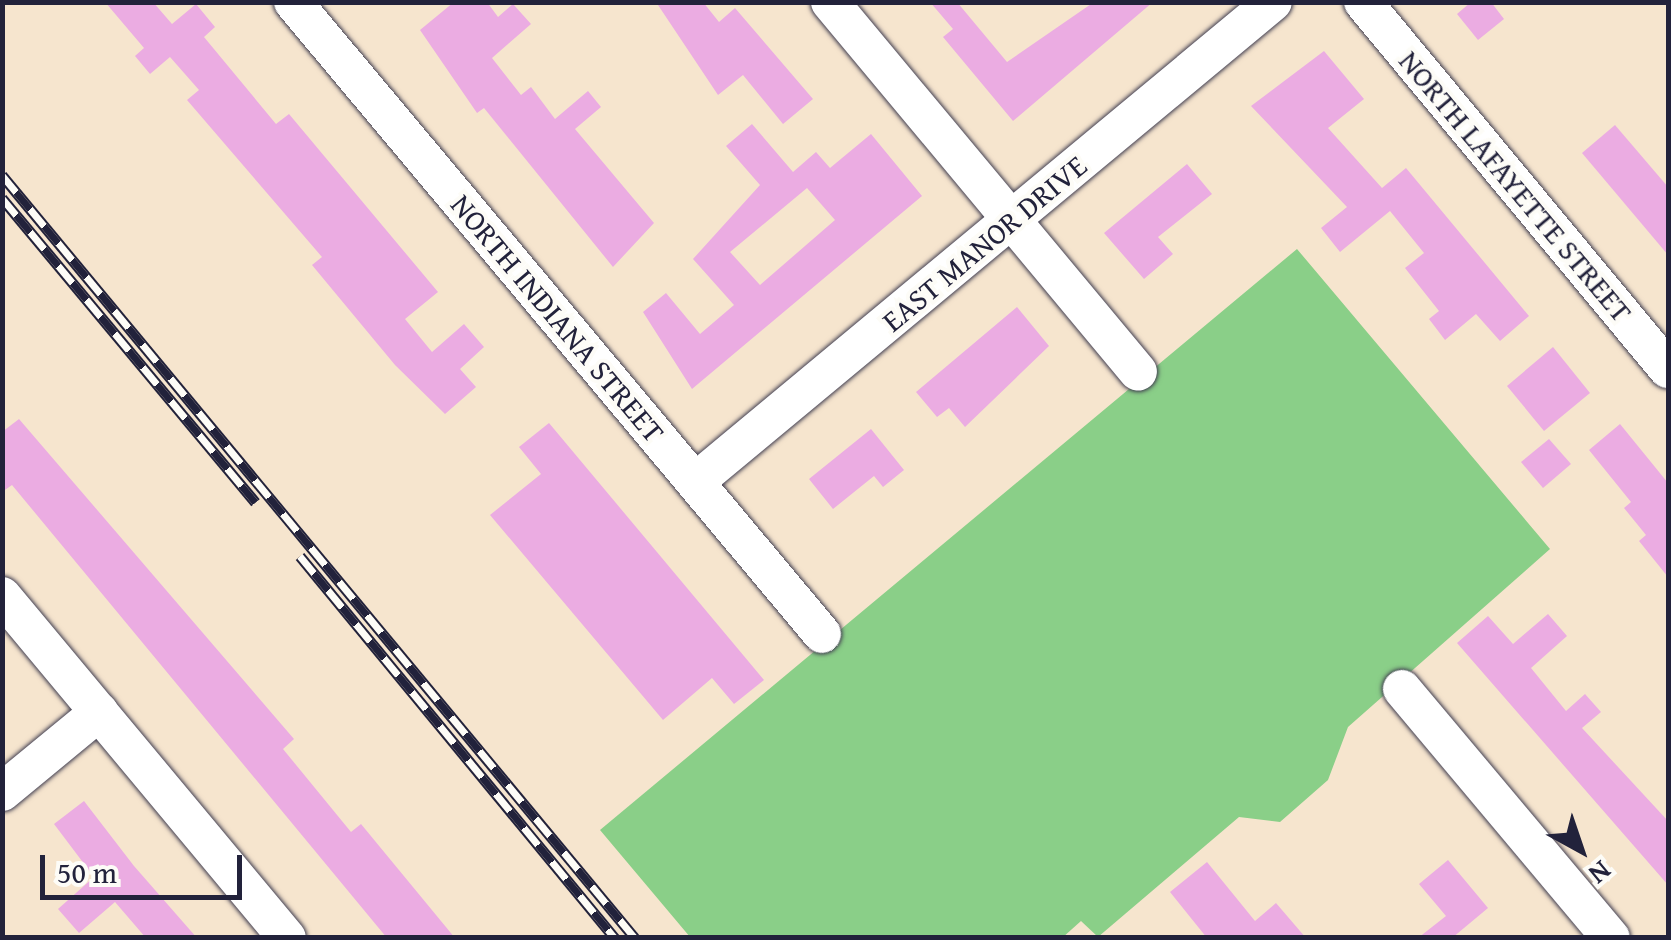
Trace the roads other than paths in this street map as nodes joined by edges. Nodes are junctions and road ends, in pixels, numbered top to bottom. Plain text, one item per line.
1 (294, 2) edge
2 (830, 2) edge
3 (1273, 2) edge
4 (1363, 2) edge
5 (1012, 220) junction
6 (1668, 369) edge
7 (1138, 372) dead end
8 (695, 482) junction
9 (2, 596) edge
10 (822, 634) dead end
11 (1402, 689) dead end
12 (99, 712) junction
13 (2, 792) edge
14 (287, 938) edge
15 (1611, 938) edge

1 - 8 street, NORTH INDIANA STREET
2 - 5 street
3 - 5 street, EAST MANOR DRIVE
4 - 6 street, NORTH LAFAYETTE STREET
5 - 7 street
5 - 8 street, EAST MANOR DRIVE
8 - 10 street, NORTH INDIANA STREET
9 - 12 street
11 - 15 street
12 - 13 street
12 - 14 street

